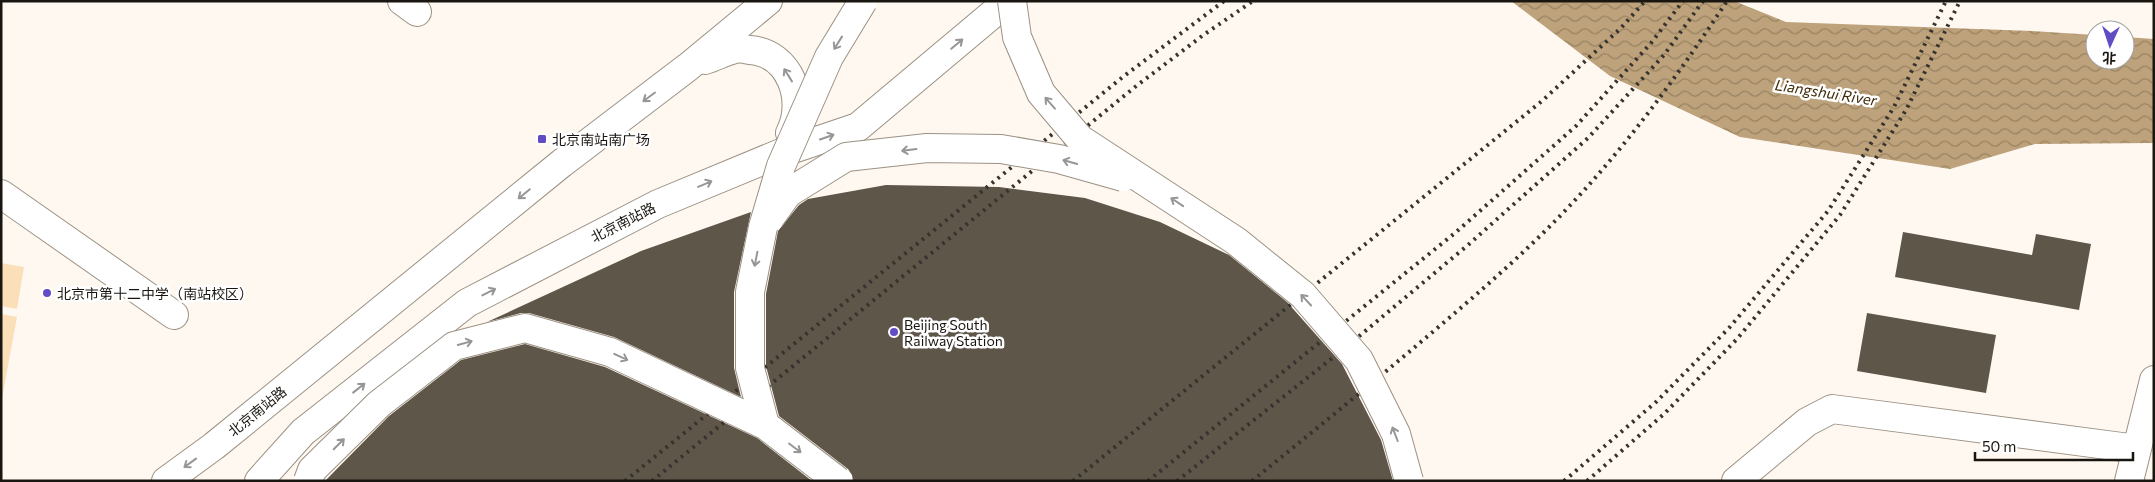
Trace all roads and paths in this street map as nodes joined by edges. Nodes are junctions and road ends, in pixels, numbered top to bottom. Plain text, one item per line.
1 (768, 1) edge
2 (863, 1) edge
3 (1008, 1) edge
4 (1012, 1) edge
5 (688, 68) junction
6 (781, 153) junction
7 (1151, 184) junction
8 (1, 194) edge
9 (763, 227) junction
10 (174, 315) dead end
11 (2154, 380) edge
12 (765, 425) junction
13 (2137, 449) junction
14 (166, 481) edge
15 (259, 481) edge
16 (308, 481) edge
17 (838, 481) edge
18 (1409, 481) edge
19 (1736, 481) edge
20 (2129, 481) edge

1 - 5 street, 北京南站路
2 -> 9 street, bridge
6 -> 3 street, 北京南站路
7 -> 4 street, bridge
6 -> 5 street
5 -> 14 street, 北京南站路
15 -> 6 street, 北京南站路
7 -> 9 street, bridge
18 -> 7 street, bridge
8 - 10 street
9 -> 12 street, bridge
11 - 13 street
16 -> 12 street, bridge
12 -> 17 street, bridge
13 - 19 street
13 - 20 street

